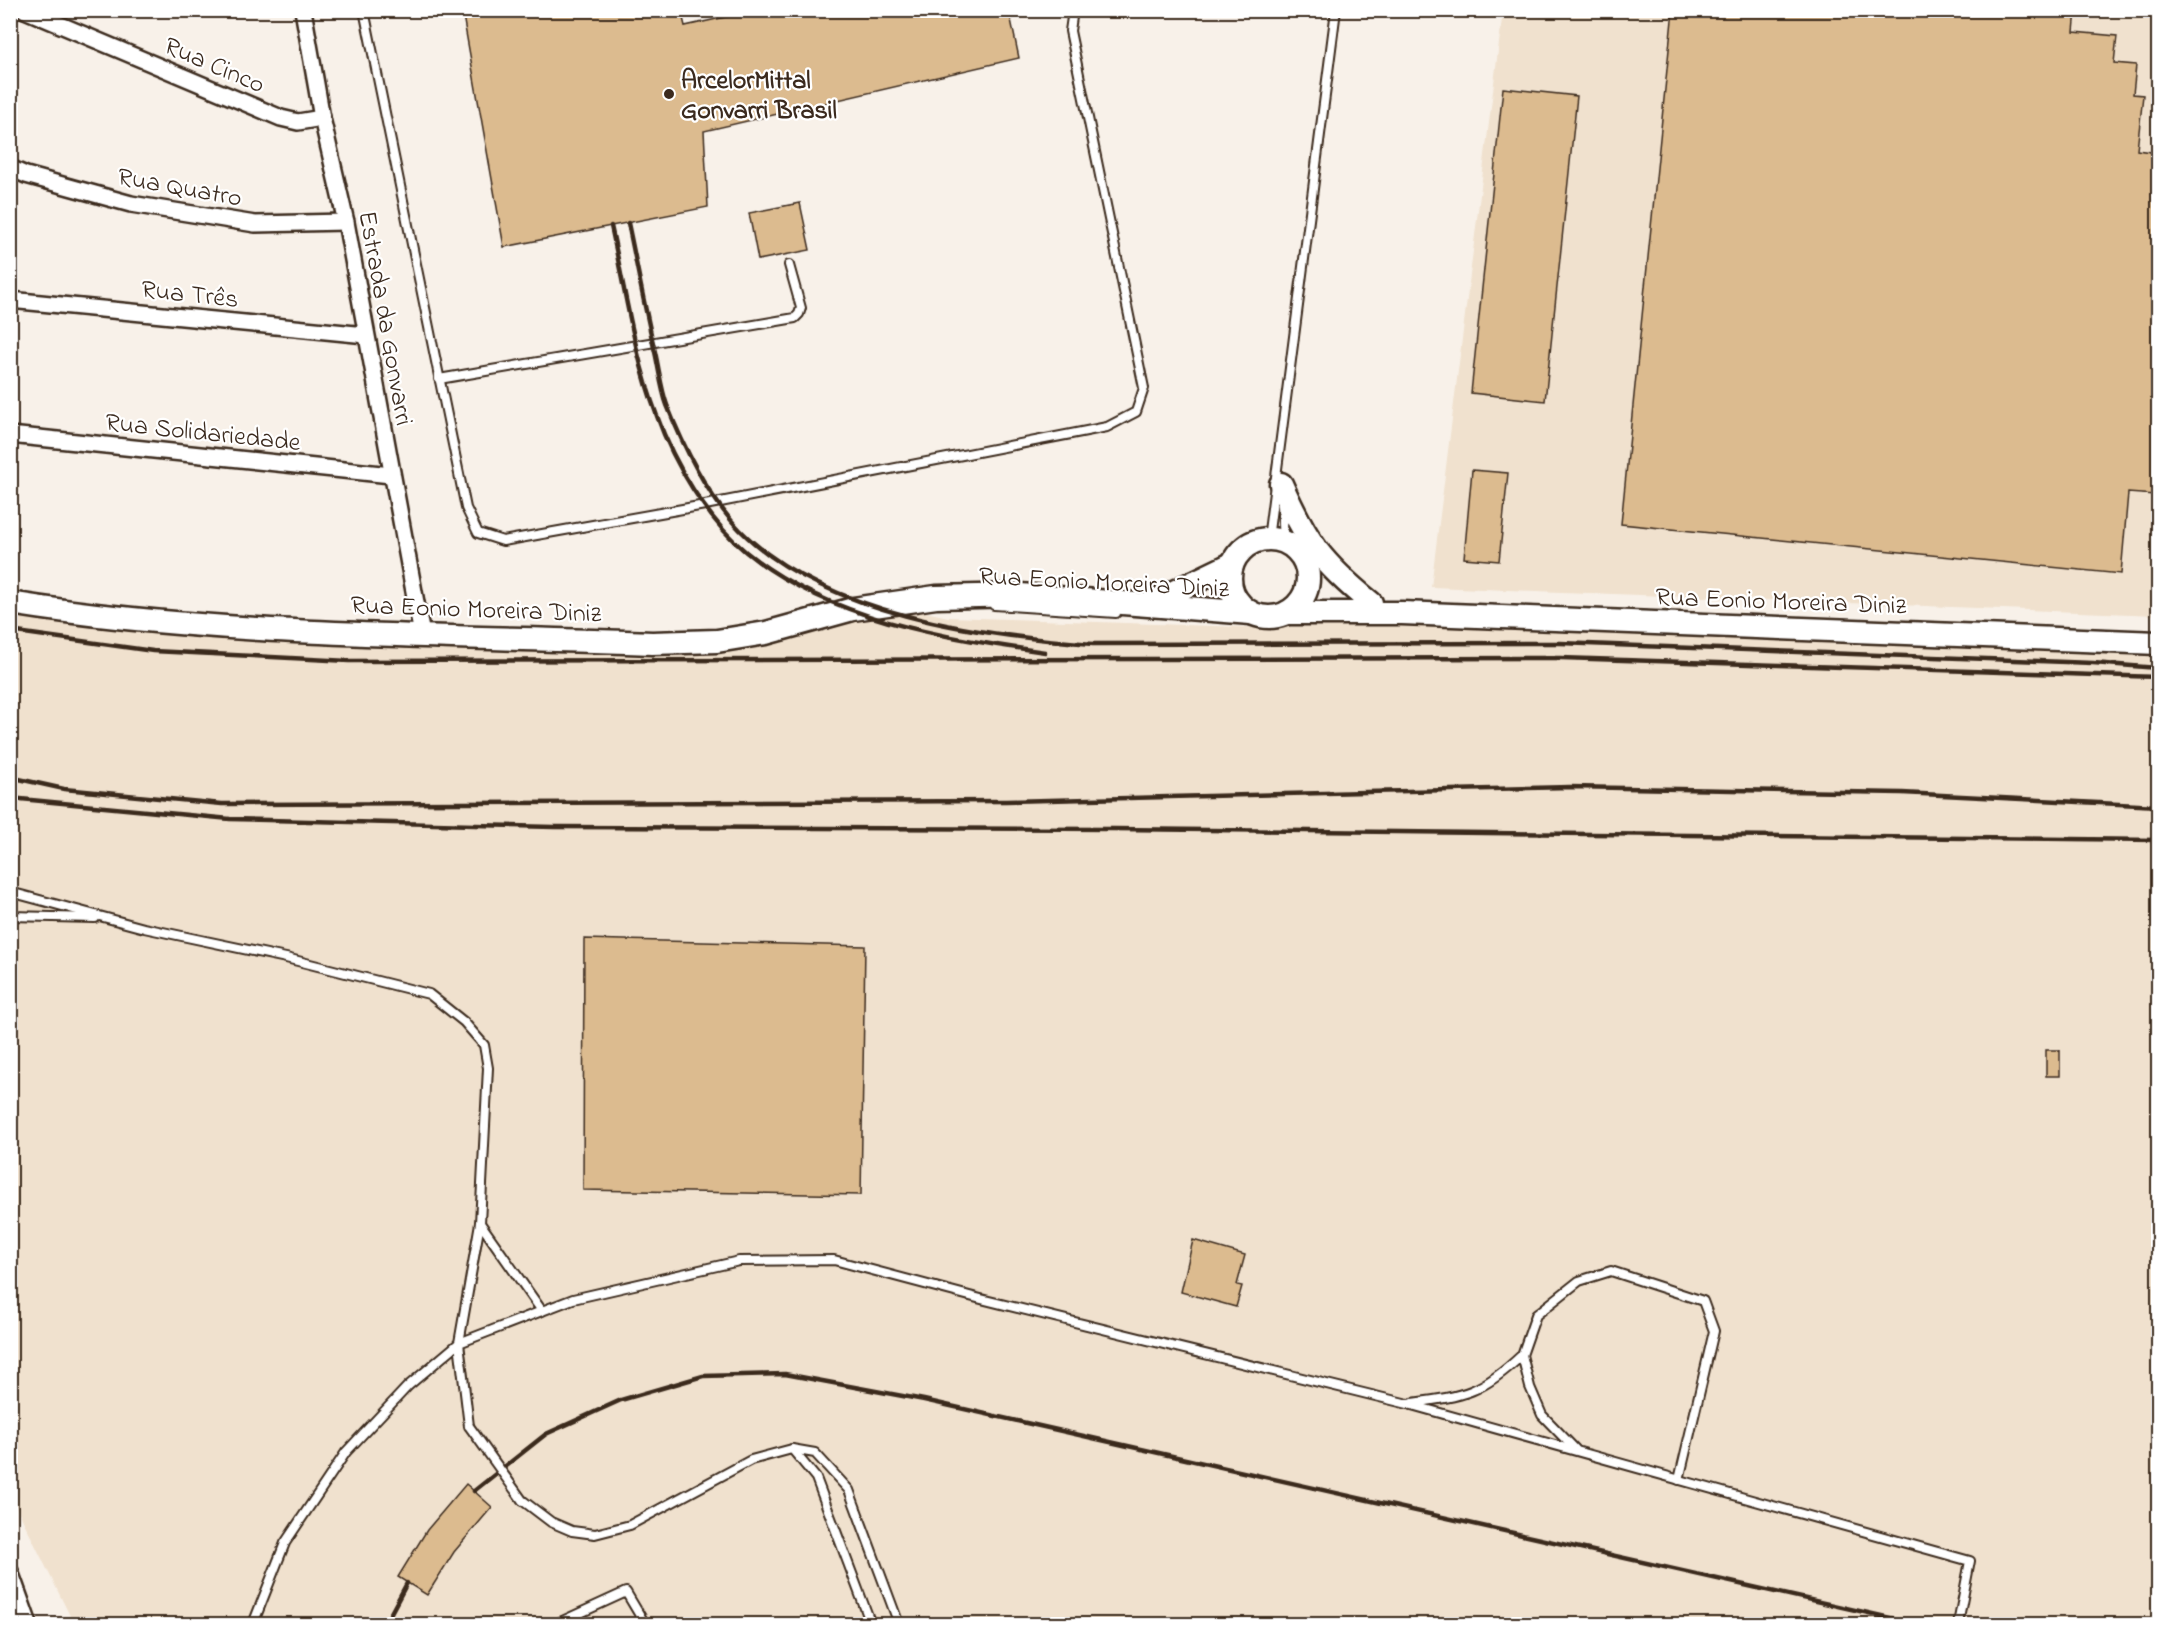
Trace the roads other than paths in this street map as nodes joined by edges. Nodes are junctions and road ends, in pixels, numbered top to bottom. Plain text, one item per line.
1 (25, 10) edge
2 (303, 10) edge
3 (364, 10) edge
4 (1073, 10) edge
5 (1336, 10) edge
6 (322, 118) junction
7 (10, 168) edge
8 (346, 222) junction
9 (789, 265) dead end
10 (10, 300) edge
11 (366, 334) junction
12 (440, 379) junction
13 (10, 435) edge
14 (1280, 447) junction
15 (391, 475) junction
16 (1281, 484) junction
17 (1276, 540) junction
18 (1232, 564) junction
19 (1306, 565) junction
20 (936, 597) junction
21 (10, 603) edge
22 (1371, 603) junction
23 (1156, 610) junction
24 (1402, 613) junction
25 (1129, 614) dead end
26 (1269, 614) junction
27 (422, 635) junction
28 (2158, 643) edge
29 (10, 892) edge
30 (10, 916) edge
31 (109, 919) junction
32 (480, 1223) junction
33 (542, 1311) junction
34 (459, 1343) junction
35 (1522, 1355) junction
36 (1408, 1404) junction
37 (792, 1449) junction
38 (1577, 1451) junction
39 (1679, 1480) junction
40 (10, 1571) edge
41 (29, 1624) edge
42 (253, 1624) edge
43 (556, 1624) edge
44 (645, 1624) edge
45 (871, 1624) edge
46 (900, 1624) edge
47 (1958, 1624) edge

1 - 6 street, Rua Cinco
2 - 6 street, Estrada da Gonvarri
3 - 12 lane
4 - 12 lane
5 - 14 lane
6 - 8 street, Estrada da Gonvarri
7 - 8 street, Rua Quatro
8 - 11 street, Estrada da Gonvarri
9 - 12 lane
10 - 11 street, Rua Três
11 - 15 street, Estrada da Gonvarri
13 - 15 street, Rua Solidariedade
14 - 16 lane
14 - 17 lane
15 - 27 street, Estrada da Gonvarri
16 - 17 lane
16 - 22 main road
17 - 18 main road
17 - 19 main road
18 - 23 main road, Rua Eonio Moreira Diniz
18 - 26 main road
19 - 22 main road, Rua Eonio Moreira Diniz
19 - 26 main road
20 - 23 main road, Rua Eonio Moreira Diniz
20 - 25 lane, Rua Eonio Moreira Diniz
20 - 27 main road, Rua Eonio Moreira Diniz
21 - 27 main road, Rua Eonio Moreira Diniz
22 - 24 main road, Rua Eonio Moreira Diniz
23 - 26 main road, Rua Eonio Moreira Diniz
24 - 26 main road, Rua Eonio Moreira Diniz
24 - 28 main road, Rua Eonio Moreira Diniz
29 - 31 lane
30 - 31 lane
31 - 32 lane
32 - 33 lane
32 - 34 lane
33 - 34 lane
33 - 36 lane
34 - 37 lane, bridge
34 - 42 lane
35 - 36 lane
35 - 38 lane
35 - 39 lane
36 - 38 lane
37 - 45 lane
37 - 46 lane
38 - 39 lane
39 - 47 lane
40 - 41 street
43 - 44 lane

